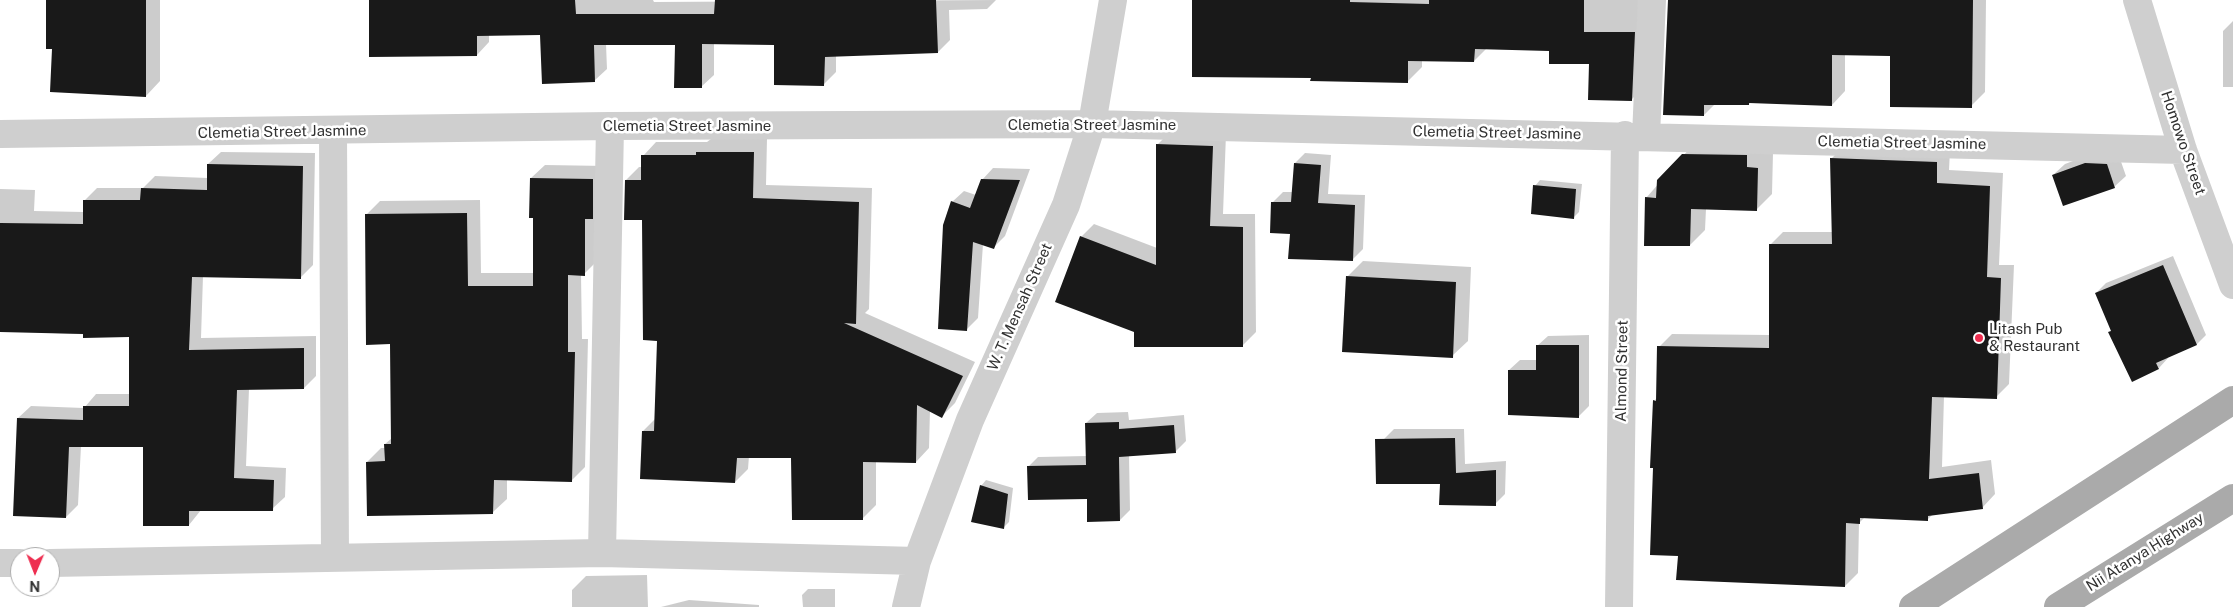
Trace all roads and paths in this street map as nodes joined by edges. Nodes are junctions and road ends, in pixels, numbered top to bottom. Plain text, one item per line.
1 (1113, 0) edge
2 (1652, 0) edge
3 (2137, 0) edge
4 (1092, 124) junction
5 (610, 126) junction
6 (333, 132) junction
7 (0, 134) edge
8 (1635, 136) junction
9 (2183, 150) junction
10 (2233, 285) edge
11 (2233, 400) edge
12 (2233, 498) edge
13 (602, 553) junction
14 (335, 558) junction
15 (917, 561) junction
16 (60, 563) edge
17 (906, 607) edge
18 (1619, 607) edge
19 (1913, 607) edge
20 (2058, 607) edge

1 - 4 street, W. T. Mensah Street
2 - 8 street, Almond Street
3 - 9 street, Homowo Street
4 - 5 street, Clemetia Street Jasmine
4 - 8 street, Clemetia Street Jasmine
4 - 15 street, W. T. Mensah Street
5 - 6 street, Clemetia Street Jasmine
5 - 13 street
6 - 7 street, Clemetia Street Jasmine
6 - 14 street
8 - 9 street, Clemetia Street Jasmine
8 - 18 street, Almond Street
9 - 10 street, Homowo Street
11 - 19 main road
12 - 20 main road, Nii Atanya Highway
13 - 14 street
13 - 15 street
14 - 16 street
15 - 17 street, W. T. Mensah Street

